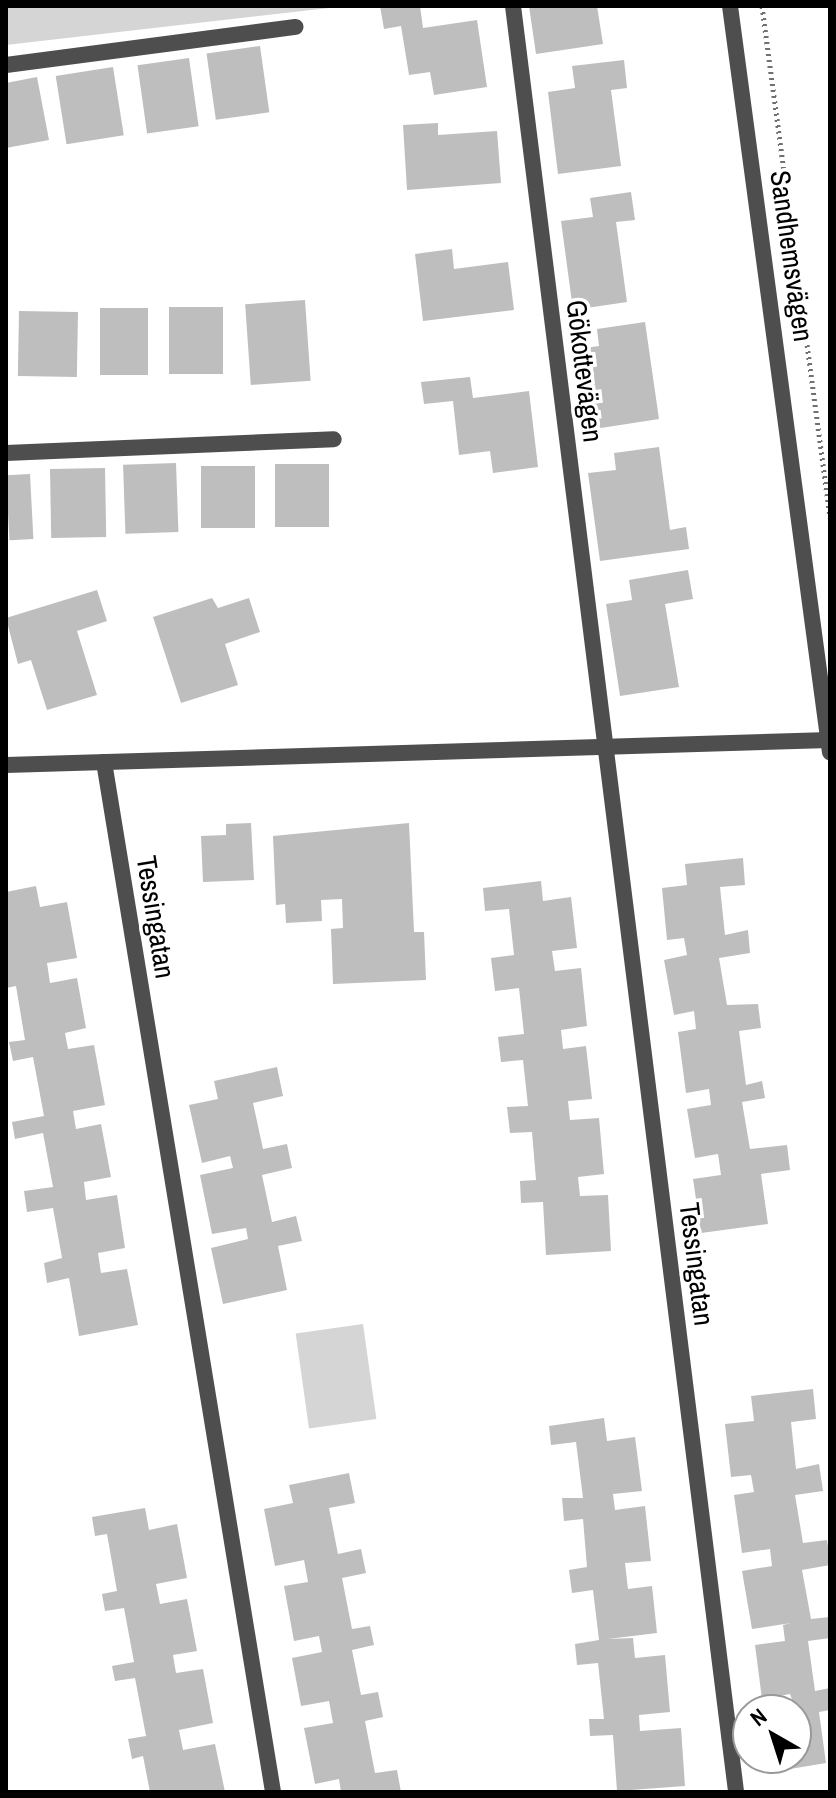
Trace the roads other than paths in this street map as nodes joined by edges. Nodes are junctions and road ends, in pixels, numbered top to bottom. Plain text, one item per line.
1 (513, 6) edge
2 (730, 6) edge
3 (296, 27) dead end
4 (6, 65) edge
5 (334, 439) dead end
6 (6, 453) edge
7 (606, 742) junction
8 (830, 744) edge
9 (104, 762) junction
10 (6, 765) edge
11 (273, 1792) edge
12 (736, 1792) edge

1 - 7 street, Gökottevägen
2 - 8 street, Sandhemsvägen
3 - 4 street
5 - 6 street
7 - 8 street
7 - 9 street
7 - 12 street, Tessingatan
9 - 10 street
9 - 11 street, Tessingatan

